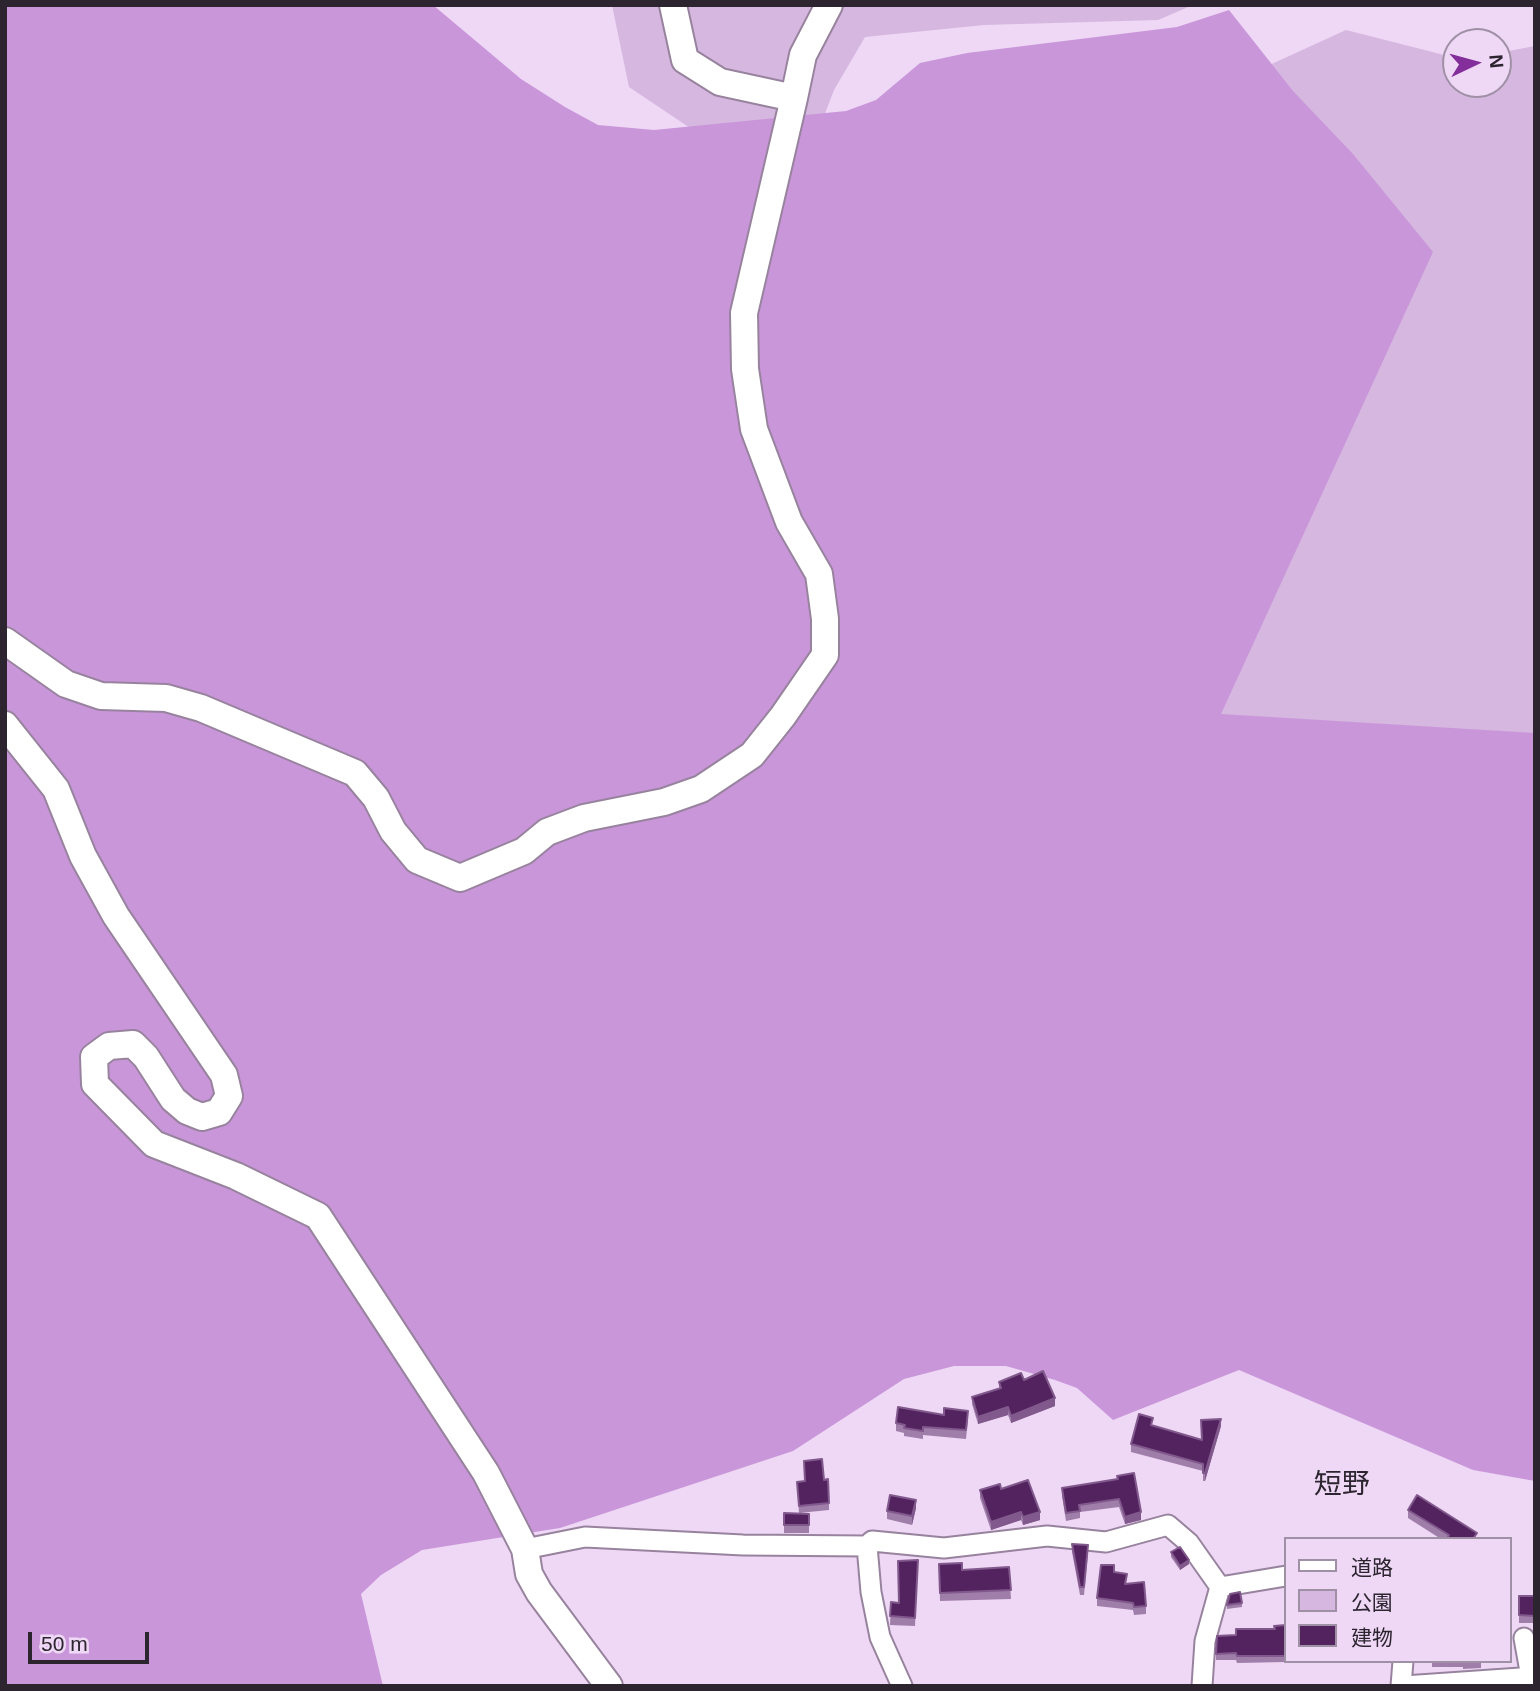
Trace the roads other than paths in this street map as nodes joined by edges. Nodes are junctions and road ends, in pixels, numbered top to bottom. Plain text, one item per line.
1 (673, 5) edge
2 (830, 5) edge
3 (794, 98) junction
4 (5, 641) edge
5 (5, 725) edge
6 (867, 1546) junction
7 (525, 1549) junction
8 (1284, 1576) edge
9 (1220, 1587) junction
10 (1524, 1637) dead end
11 (1403, 1663) edge
12 (1533, 1677) edge
13 (609, 1686) edge
14 (902, 1686) edge
15 (1202, 1686) edge
16 (1402, 1686) edge

1 - 3 street
2 - 3 street
3 - 4 street
5 - 7 street
6 - 7 street
6 - 9 street
6 - 14 street
7 - 13 street
8 - 9 street
9 - 15 street
10 - 12 street
11 - 16 street
12 - 16 street

